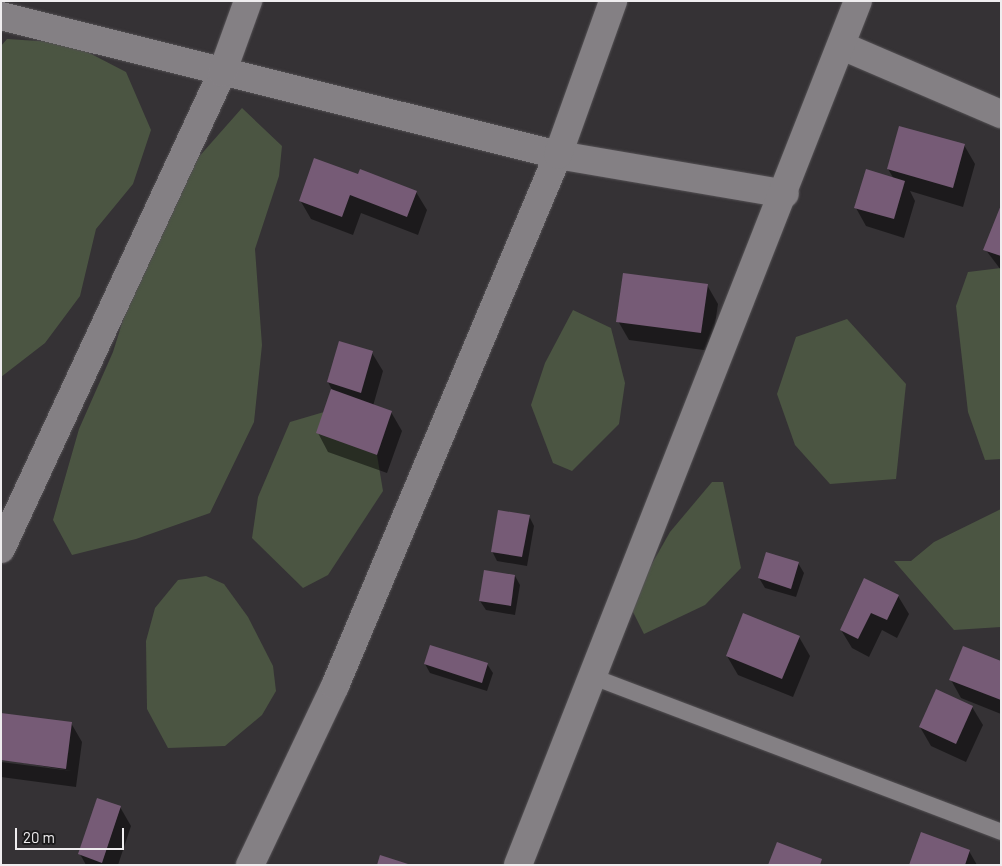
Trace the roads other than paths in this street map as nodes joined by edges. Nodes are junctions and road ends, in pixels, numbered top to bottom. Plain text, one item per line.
1 (248, 1) edge
2 (613, 1) edge
3 (858, 1) edge
4 (1, 16) edge
5 (842, 46) junction
6 (222, 73) junction
7 (1001, 114) edge
8 (558, 155) junction
9 (784, 194) junction
10 (1, 549) edge
11 (591, 676) junction
12 (1001, 832) edge
13 (250, 865) edge
14 (518, 865) edge

1 - 6 street
2 - 8 street
3 - 5 street
4 - 6 street
5 - 7 street
5 - 9 street
6 - 8 street
6 - 10 street
8 - 9 street
8 - 13 street
9 - 11 street
11 - 12 lane
11 - 14 street

